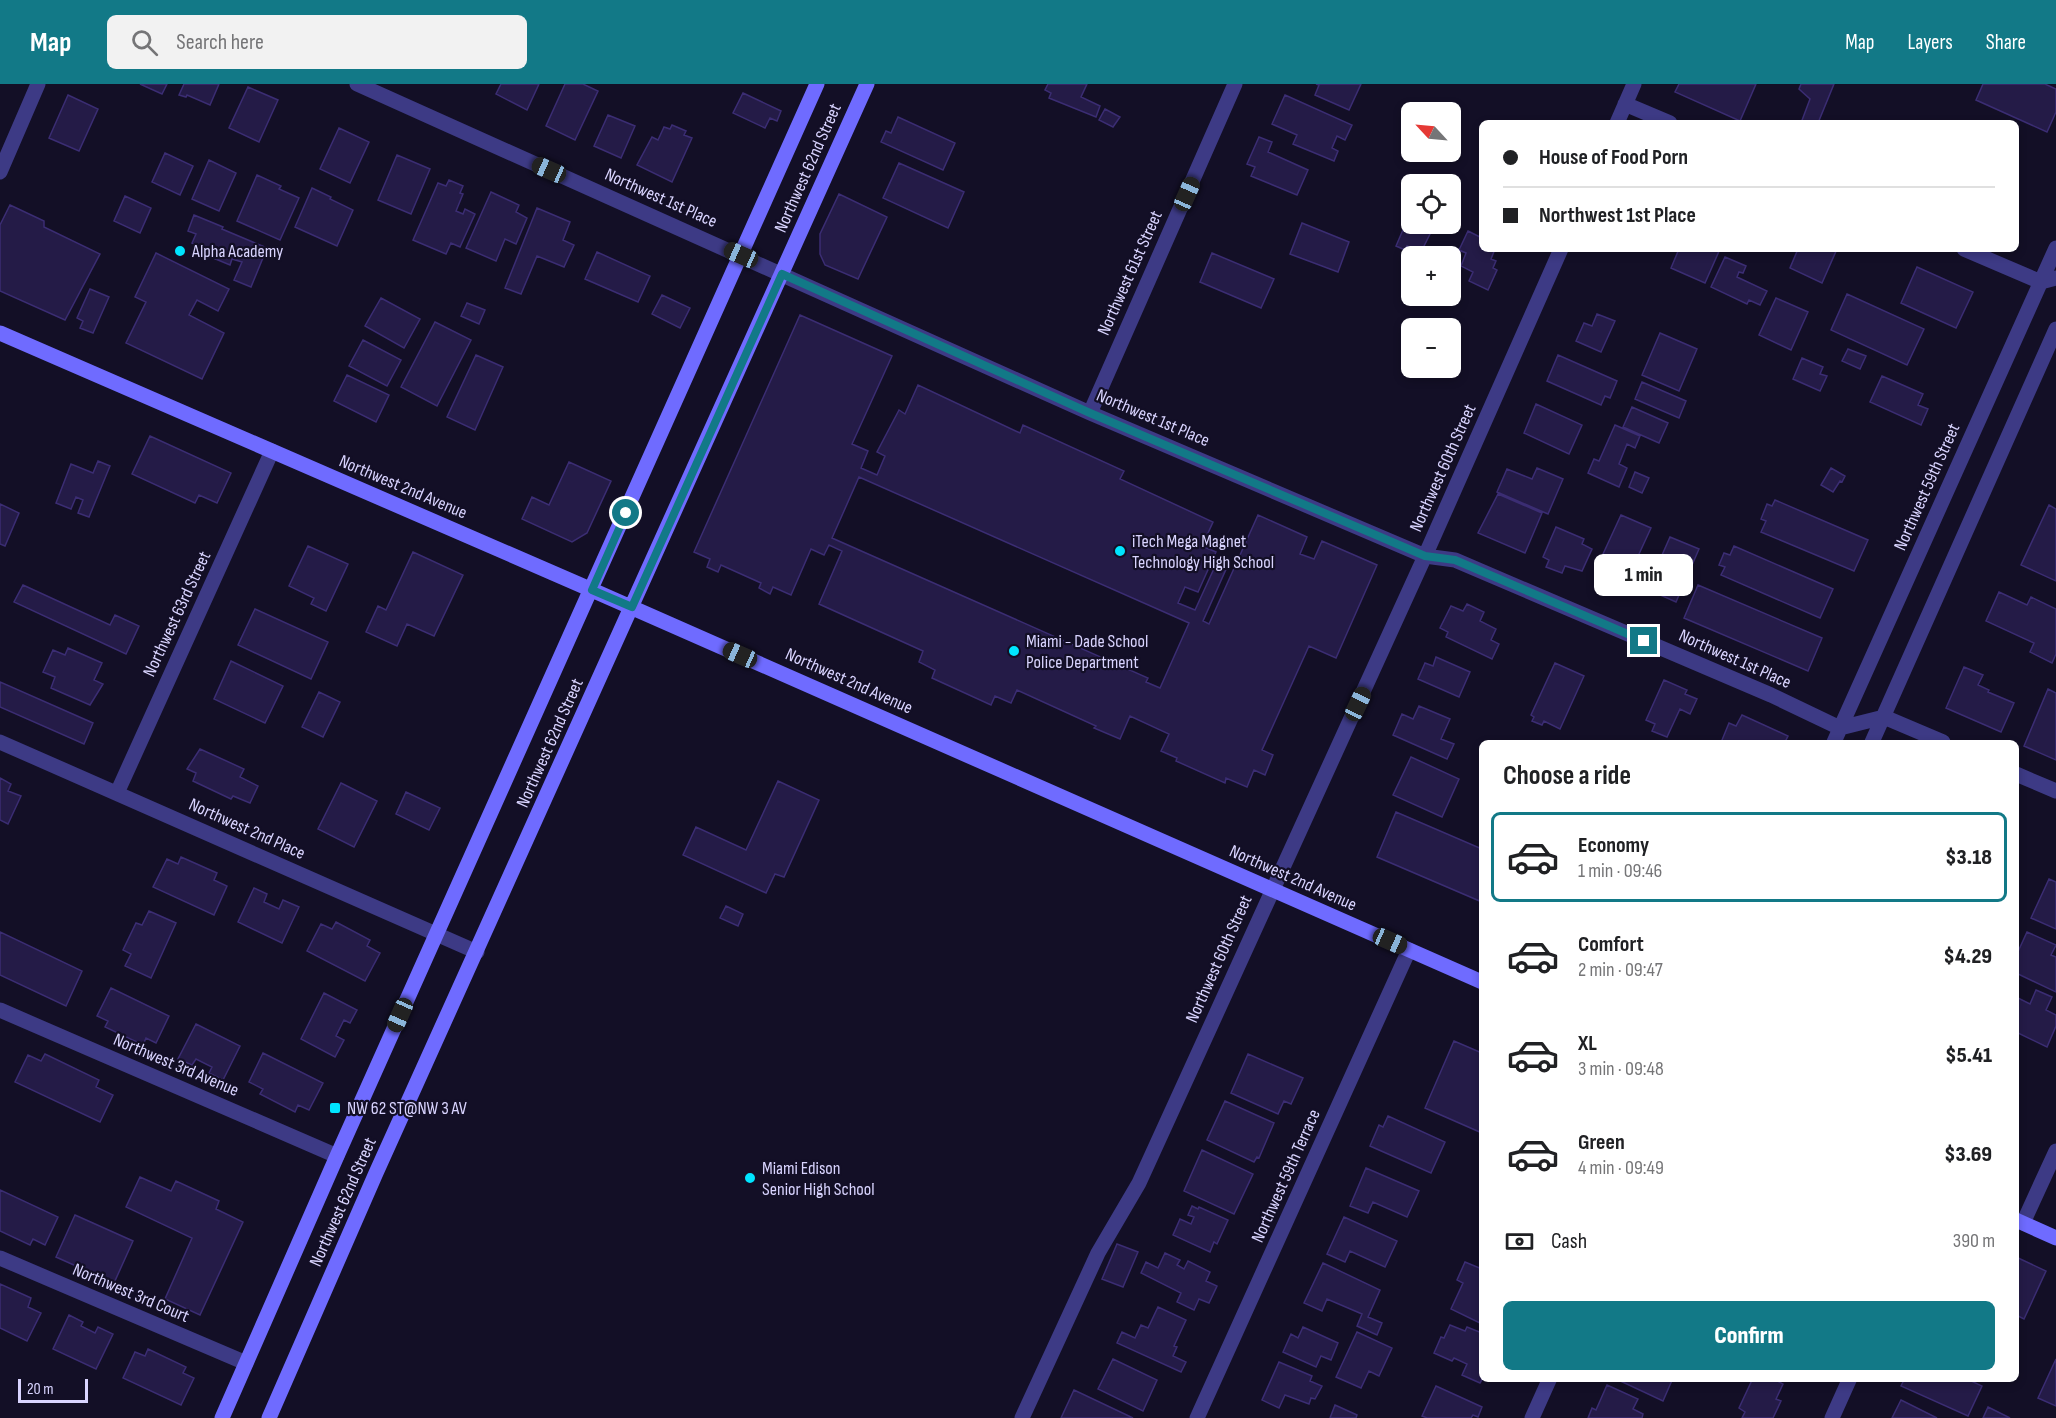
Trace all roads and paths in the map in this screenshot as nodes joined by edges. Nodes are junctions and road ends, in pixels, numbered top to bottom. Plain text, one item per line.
1 (38, 84) edge
2 (357, 84) edge
3 (817, 84) edge
4 (867, 84) edge
5 (1235, 84) edge
6 (1634, 84) edge
7 (1626, 104) junction
8 (1618, 120) edge
9 (1663, 120) edge
10 (0, 172) edge
11 (2056, 248) edge
12 (1560, 252) edge
13 (1972, 252) edge
14 (741, 255) junction
15 (782, 274) junction
16 (2048, 280) edge
17 (2056, 329) edge
18 (0, 333) edge
19 (1090, 413) junction
20 (272, 451) junction
21 (1425, 556) junction
22 (592, 590) junction
23 (632, 607) junction
24 (1884, 717) junction
25 (1840, 728) junction
26 (1835, 740) edge
27 (1873, 740) edge
28 (1938, 740) edge
29 (0, 742) edge
30 (2019, 775) edge
31 (2056, 791) edge
32 (117, 793) junction
33 (1272, 890) junction
34 (436, 934) junction
35 (1409, 950) junction
36 (477, 952) junction
37 (1479, 981) edge
38 (0, 1010) edge
39 (2056, 1151) edge
40 (337, 1156) junction
41 (2019, 1222) edge
42 (2056, 1238) edge
43 (0, 1258) edge
44 (246, 1363) junction
45 (1548, 1382) edge
46 (1848, 1382) edge
47 (222, 1418) edge
48 (269, 1418) edge
49 (1022, 1418) edge
50 (1197, 1418) edge
51 (1532, 1418) edge
52 (1832, 1418) edge

1 - 10 street
2 - 14 street, Northwest 1st Place
3 - 14 main road, Northwest 62nd Street
4 - 15 main road, Northwest 62nd Street
5 - 19 street, Northwest 61st Street
6 - 7 street
7 - 8 street
7 - 9 street
11 - 16 street, Northwest 59th Street
12 - 21 street, Northwest 60th Street
13 - 16 street
14 - 15 street, Northwest 1st Place
14 - 22 main road, Northwest 62nd Street
15 - 19 street, Northwest 1st Place
15 - 23 main road, Northwest 62nd Street
16 - 25 street, Northwest 59th Street
17 - 24 street
18 - 20 main road, Northwest 2nd Avenue
19 - 21 street, Northwest 1st Place
20 - 22 main road, Northwest 2nd Avenue
20 - 32 street, Northwest 63rd Street
21 - 25 street, Northwest 1st Place
21 - 33 street, Northwest 60th Street
22 - 23 main road, Northwest 2nd Avenue
22 - 34 main road, Northwest 62nd Street
23 - 33 main road, Northwest 2nd Avenue
23 - 36 main road, Northwest 62nd Street
24 - 25 street
24 - 27 street
24 - 28 street
25 - 26 street, Northwest 59th Street
29 - 32 street, Northwest 2nd Place
30 - 31 street
32 - 34 street, Northwest 2nd Place
33 - 35 main road, Northwest 2nd Avenue
33 - 49 street, Northwest 60th Street
34 - 36 street, Northwest 2nd Place
34 - 40 main road, Northwest 62nd Street
35 - 37 main road, Northwest 2nd Avenue
35 - 50 street, Northwest 59th Terrace
36 - 48 main road, Northwest 62nd Street
38 - 40 street, Northwest 3rd Avenue
39 - 41 street
40 - 44 main road, Northwest 62nd Street
41 - 42 main road
43 - 44 street, Northwest 3rd Court
44 - 47 main road, Northwest 62nd Street
45 - 51 street
46 - 52 street

